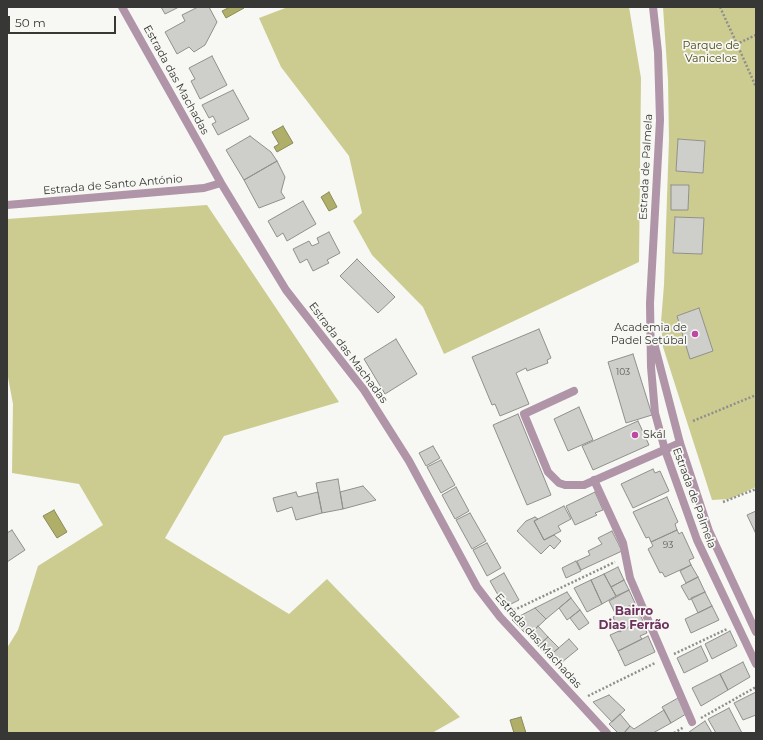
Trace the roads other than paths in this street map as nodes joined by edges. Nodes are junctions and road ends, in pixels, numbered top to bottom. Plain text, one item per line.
1 (122, 7) edge
2 (653, 7) edge
3 (221, 183) junction
4 (7, 205) edge
5 (651, 328) junction
6 (574, 391) dead end
7 (680, 443) junction
8 (665, 450) junction
9 (594, 480) junction
10 (756, 632) edge
11 (753, 652) edge
12 (756, 664) edge
13 (692, 722) road end
14 (608, 733) edge

1 - 3 street, Estrada das Machadas
2 - 5 street, Estrada de Palmela
3 - 4 street, Estrada de Santo António
3 - 14 street, Estrada das Machadas
5 - 7 street, Estrada de Palmela
5 - 8 street, Estrada de Palmela
6 - 9 street
7 - 8 street
7 - 10 street, Estrada de Palmela
8 - 9 street
8 - 11 street, Estrada de Palmela
9 - 13 street
11 - 12 street, Estrada de Palmela

